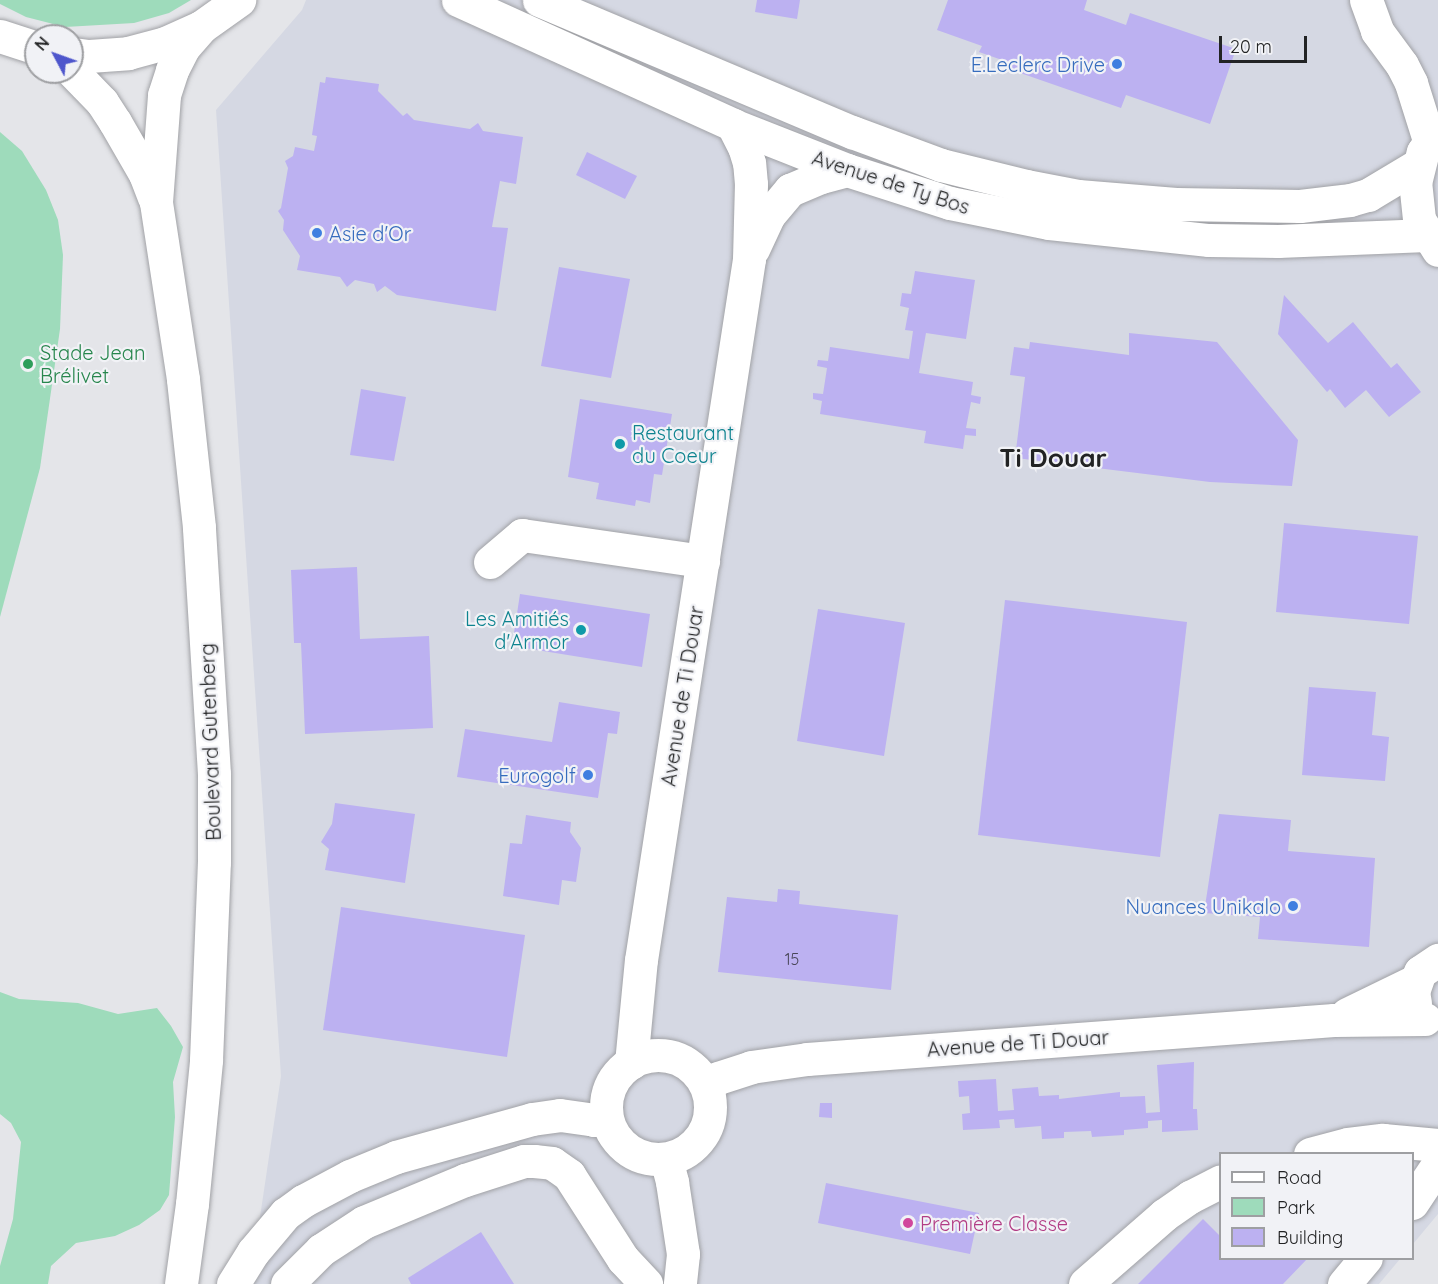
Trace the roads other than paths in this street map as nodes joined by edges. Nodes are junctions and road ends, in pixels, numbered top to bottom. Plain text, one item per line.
1 (239, 0) edge
2 (458, 0) edge
3 (539, 0) edge
4 (1366, 0) edge
5 (201, 27) junction
6 (0, 36) edge
7 (24, 44) edge
8 (84, 55) edge
9 (1402, 65) junction
10 (84, 83) edge
11 (1438, 83) edge
12 (733, 125) junction
13 (1428, 145) edge
14 (847, 170) junction
15 (156, 202) junction
16 (1432, 243) edge
17 (749, 259) junction
18 (703, 561) junction
19 (490, 562) dead end
20 (1438, 938) edge
21 (1438, 945) edge
22 (1426, 970) edge
23 (635, 1009) junction
24 (1334, 1020) junction
25 (1432, 1023) edge
26 (664, 1056) junction
27 (631, 1063) junction
28 (706, 1085) junction
29 (608, 1119) junction
30 (1438, 1145) edge
31 (1318, 1152) edge
32 (666, 1159) junction
33 (1438, 1164) edge
34 (1219, 1183) edge
35 (1414, 1201) edge
36 (1364, 1260) edge
37 (181, 1284) edge
38 (232, 1284) edge
39 (287, 1284) edge
40 (646, 1284) edge
41 (680, 1284) edge
42 (1085, 1284) edge
43 (1344, 1284) edge

1 - 5 main road
2 - 12 main road, Avenue de Ty Bos
3 - 13 main road, Avenue de Ty Bos
4 - 9 main road
5 - 8 main road
5 - 15 main road, Boulevard Gutenberg
6 - 7 main road
9 - 11 main road
9 - 13 main road
10 - 15 main road, Boulevard Gutenberg
12 - 14 main road, Avenue de Ty Bos
12 - 17 main road, Avenue de Ti Douar
13 - 16 main road
14 - 16 main road, Avenue de Ty Bos
14 - 17 main road, Avenue de Ti Douar
15 - 37 main road, Boulevard Gutenberg
17 - 18 main road, Avenue de Ti Douar
18 - 19 main road
18 - 23 main road, Avenue de Ti Douar
20 - 21 main road
22 - 24 main road, Avenue de Ti Douar
22 - 25 main road
23 - 26 main road
23 - 27 main road, Avenue de Ti Douar
24 - 25 main road, Avenue de Ti Douar
24 - 28 main road, Avenue de Ti Douar
26 - 27 main road
26 - 28 main road
27 - 29 main road
28 - 32 main road
29 - 32 main road
29 - 38 main road
30 - 31 main road
32 - 41 main road
33 - 35 main road
34 - 42 main road
36 - 43 main road
39 - 40 main road

